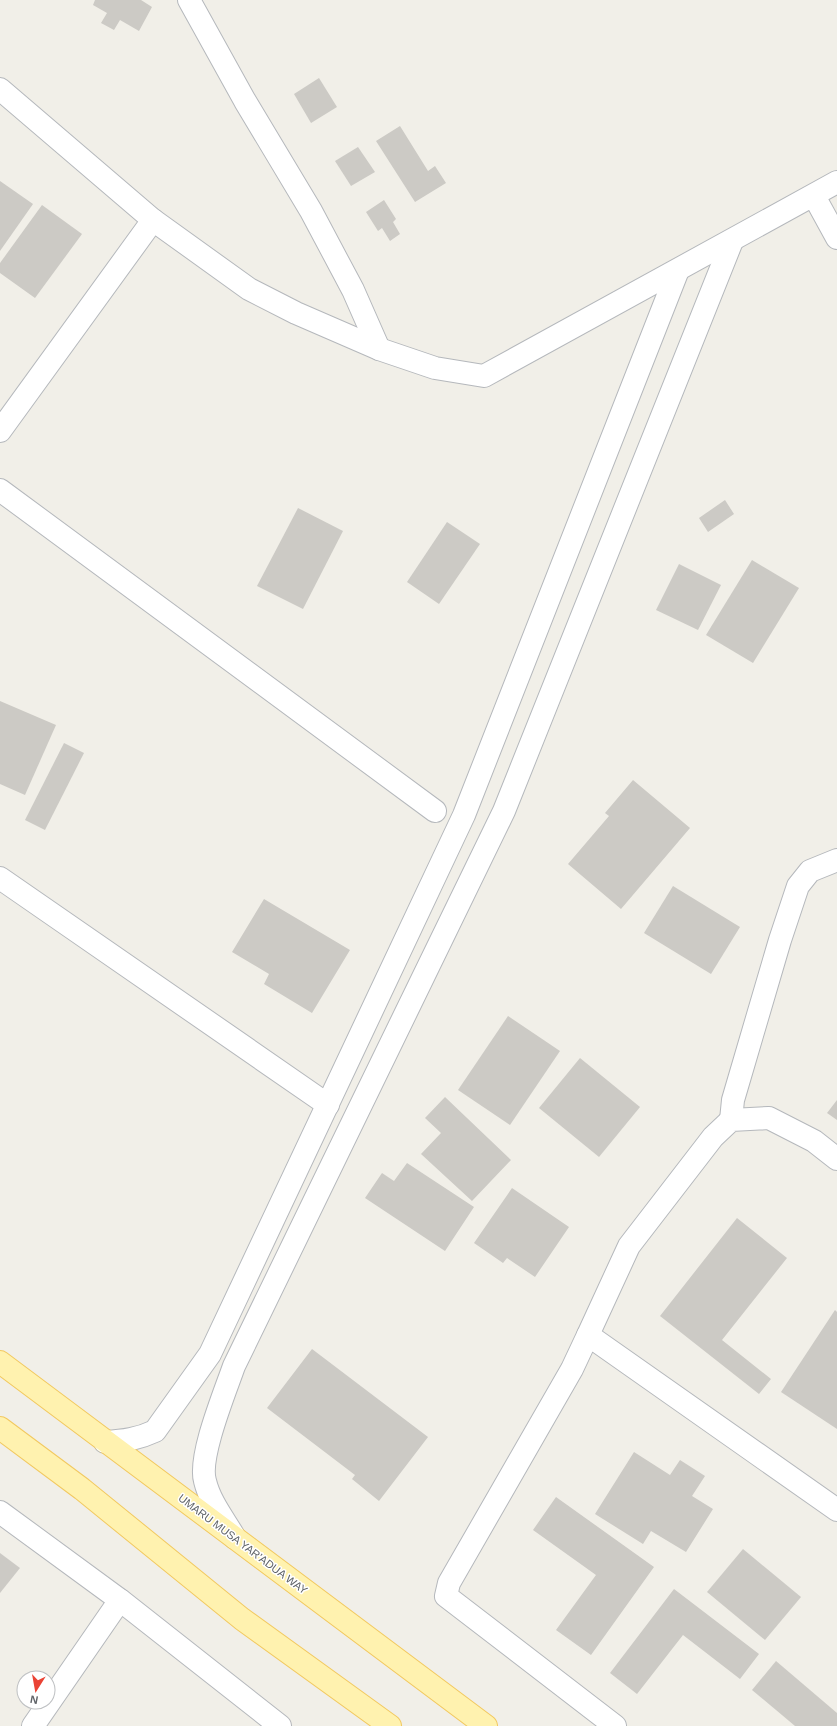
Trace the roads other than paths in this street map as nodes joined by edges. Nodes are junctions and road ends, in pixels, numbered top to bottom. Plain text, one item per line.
1 (189, 0) edge
2 (0, 89) edge
3 (837, 182) edge
4 (814, 196) junction
5 (153, 220) junction
6 (837, 238) edge
7 (732, 241) junction
8 (678, 270) junction
9 (379, 349) junction
10 (0, 431) edge
11 (0, 490) edge
12 (435, 811) dead end
13 (837, 860) edge
14 (0, 878) edge
15 (328, 1105) junction
16 (731, 1120) junction
17 (837, 1159) edge
18 (588, 1335) junction
19 (0, 1362) edge
20 (0, 1428) edge
21 (105, 1442) junction
22 (837, 1510) edge
23 (0, 1512) edge
24 (236, 1538) junction
25 (120, 1600) junction
26 (377, 1722) edge
27 (33, 1726) edge
28 (280, 1726) edge
29 (486, 1726) edge
30 (615, 1726) edge

1 - 9 street
2 - 5 street
3 - 4 street
4 - 6 street
4 - 7 street
5 - 9 street
5 - 10 street
7 - 8 street
7 - 24 street
8 - 9 street
8 - 15 street
11 - 12 street
13 - 16 street
14 - 15 street
15 - 21 street
16 - 17 street
16 - 18 street
18 - 22 street
18 - 30 street
19 - 21 main road, UMARU MUSA YAR'ADUA WAY
20 - 26 main road
21 - 24 main road, UMARU MUSA YAR'ADUA WAY
23 - 25 street
24 - 29 main road, UMARU MUSA YAR'ADUA WAY
25 - 27 street
25 - 28 street

